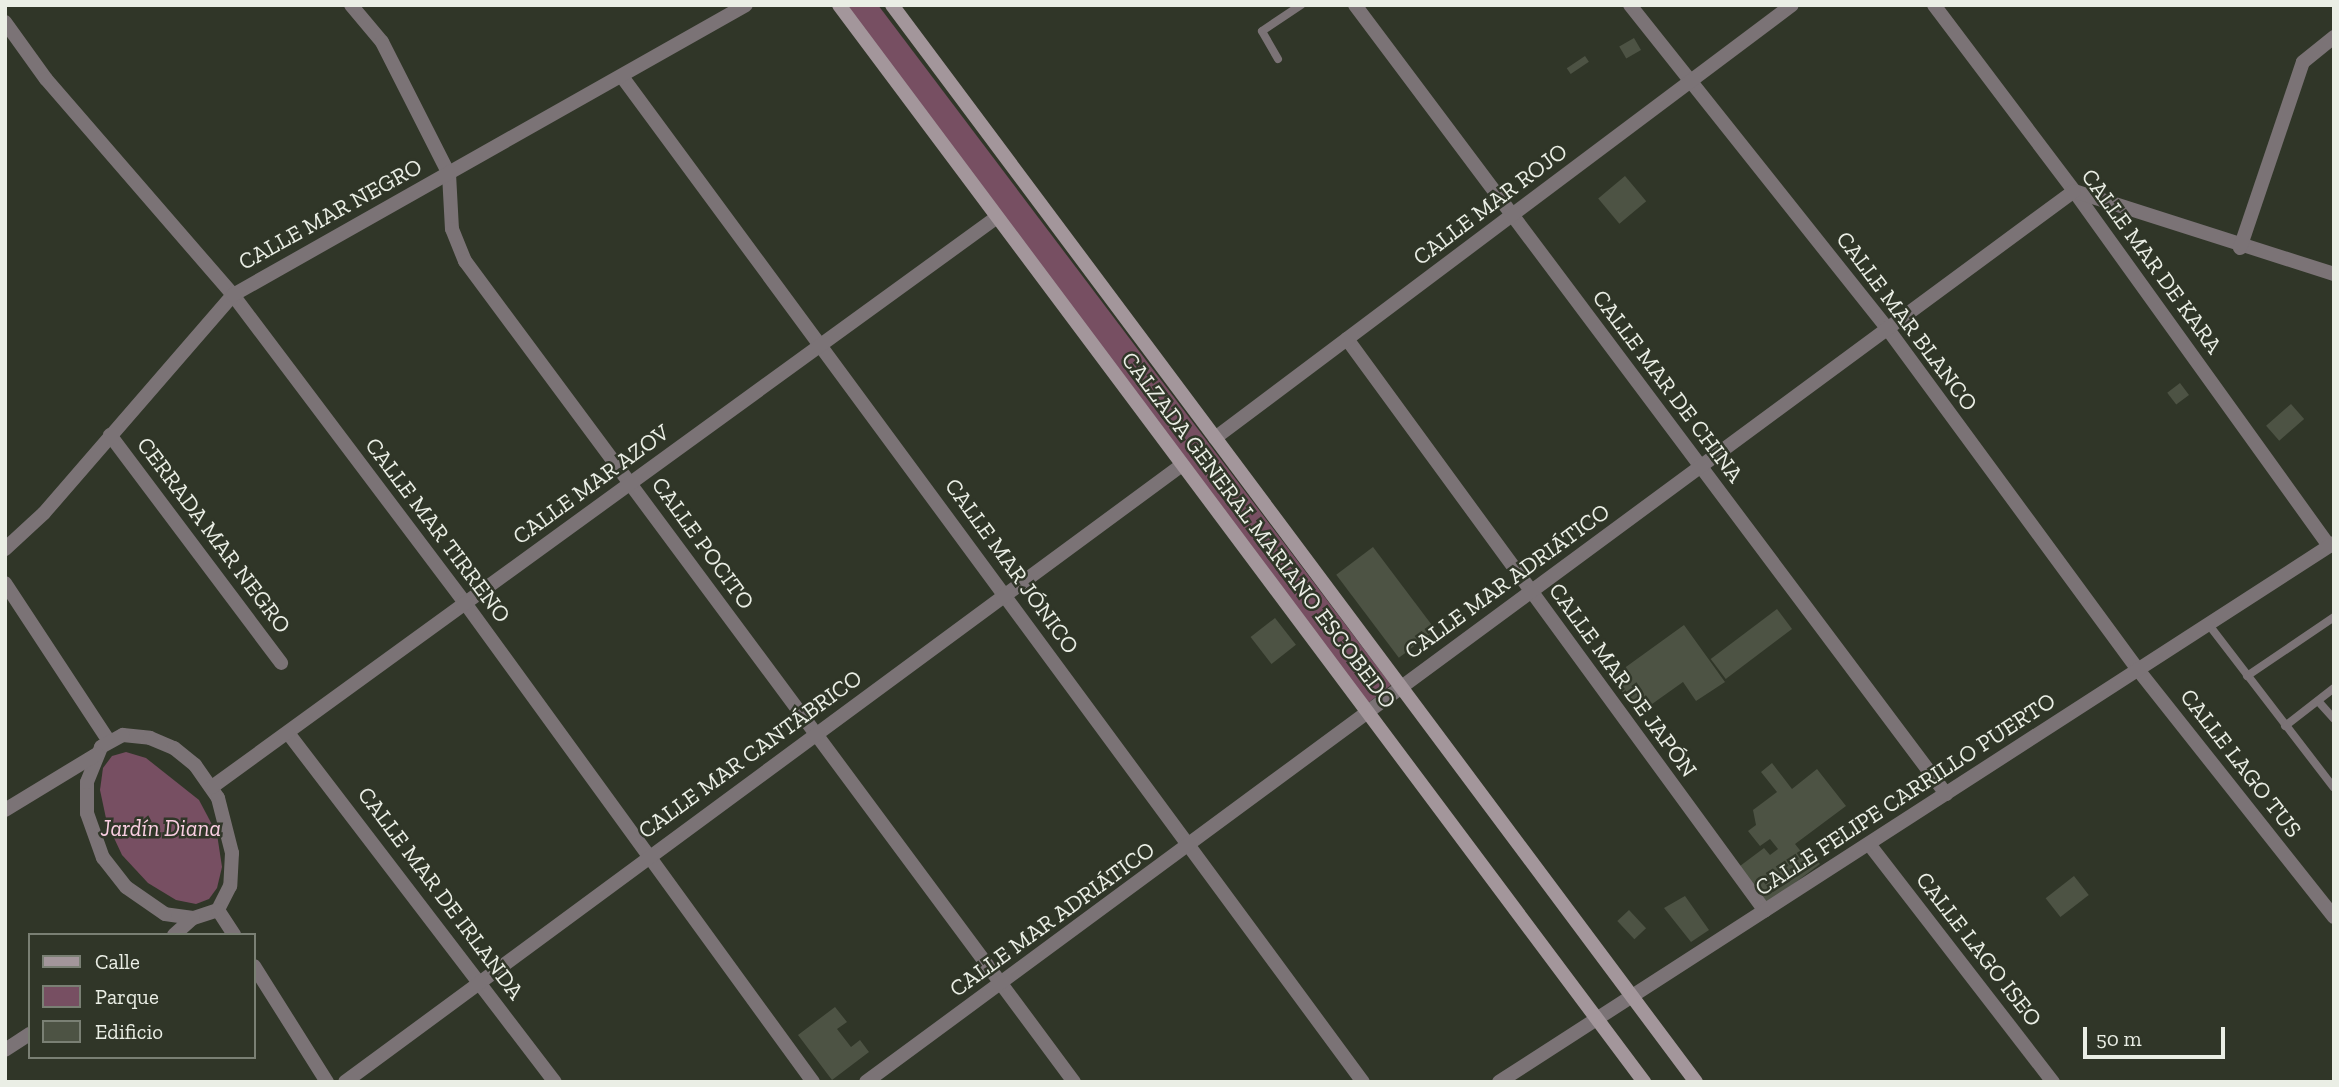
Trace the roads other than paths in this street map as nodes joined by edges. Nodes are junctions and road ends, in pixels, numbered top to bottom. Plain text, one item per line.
1 (351, 5) edge
2 (746, 5) edge
3 (839, 5) edge
4 (892, 5) edge
5 (1301, 5) edge
6 (1355, 5) edge
7 (1630, 5) edge
8 (1792, 5) edge
9 (1934, 5) edge
10 (5, 22) edge
11 (2334, 37) edge
12 (1278, 59) dead end
13 (624, 78) junction
14 (1690, 82) junction
15 (449, 174) junction
16 (2074, 191) junction
17 (997, 217) junction
18 (1510, 217) junction
19 (2240, 247) junction
20 (2334, 275) edge
21 (233, 295) junction
22 (1887, 328) junction
23 (1347, 339) junction
24 (821, 346) junction
25 (110, 435) junction
26 (1216, 438) junction
27 (1182, 465) junction
28 (1701, 466) junction
29 (631, 484) junction
30 (2331, 544) edge
31 (5, 549) edge
32 (5, 583) edge
33 (1531, 592) junction
34 (1006, 597) junction
35 (465, 603) junction
36 (2334, 617) edge
37 (2209, 625) junction
38 (281, 663) dead end
39 (2138, 671) junction
40 (2247, 676) junction
41 (1402, 688) junction
42 (2334, 688) edge
43 (2318, 701) junction
44 (1367, 713) junction
45 (2334, 719) edge
46 (2286, 726) junction
47 (288, 733) junction
48 (815, 734) junction
49 (108, 740) junction
50 (97, 754) junction
51 (2333, 785) edge
52 (212, 787) junction
53 (1946, 794) junction
54 (5, 810) edge
55 (1869, 844) junction
56 (1189, 846) junction
57 (646, 857) junction
58 (218, 910) junction
59 (1765, 911) junction
60 (2334, 916) edge
61 (194, 918) junction
62 (176, 933) edge
63 (233, 933) edge
64 (256, 969) edge
65 (481, 982) junction
66 (1002, 985) junction
67 (1632, 996) junction
68 (1597, 1019) junction
69 (28, 1035) edge
70 (5, 1050) edge
71 (327, 1082) edge
72 (345, 1082) edge
73 (555, 1082) edge
74 (813, 1082) edge
75 (866, 1082) edge
76 (1074, 1082) edge
77 (1363, 1082) edge
78 (1499, 1082) edge
79 (1644, 1082) edge
80 (1696, 1082) edge
81 (2053, 1082) edge

1 - 15 street, CALLE POCITO
2 - 13 street, CALLE MAR NEGRO
3 - 17 main road, CALZADA GENERAL MARIANO ESCOBEDO
4 - 26 main road, CALZADA GENERAL MARIANO ESCOBEDO
5 - 12 lane
6 - 18 street, CALLE MAR DE CHINA
7 - 14 street, CALLE MAR BLANCO
8 - 14 street, CALLE MAR ROJO
9 - 16 street, CALLE MAR DE KARA
10 - 21 street, CALLE MAR TIRRENO
11 - 19 street
13 - 15 street, CALLE MAR NEGRO
13 - 24 street, CALLE MAR JÓNICO
14 - 18 street, CALLE MAR ROJO
14 - 22 street, CALLE MAR BLANCO
15 - 21 street, CALLE MAR NEGRO
15 - 29 street, CALLE POCITO
16 - 19 street
16 - 22 street, CALLE MAR ADRIÁTICO
16 - 30 street, CALLE MAR DE KARA
17 - 24 street, CALLE MAR AZOV
17 - 27 main road, CALZADA GENERAL MARIANO ESCOBEDO
18 - 23 street, CALLE MAR ROJO
18 - 28 street, CALLE MAR DE CHINA
19 - 20 street
21 - 25 street, CALLE MAR NEGRO
21 - 35 street, CALLE MAR TIRRENO
22 - 28 street, CALLE MAR ADRIÁTICO
22 - 39 street, CALLE MAR BLANCO
23 - 26 street, CALLE MAR ROJO
23 - 33 street, CALLE MAR DE JAPÓN
24 - 29 street, CALLE MAR AZOV
24 - 34 street, CALLE MAR JÓNICO
25 - 31 street, CALLE MAR NEGRO
25 - 38 street, CERRADA MAR NEGRO
26 - 41 main road, CALZADA GENERAL MARIANO ESCOBEDO
27 - 34 street, CALLE MAR CANTÁBRICO
27 - 44 main road, CALZADA GENERAL MARIANO ESCOBEDO
28 - 33 street, CALLE MAR ADRIÁTICO
28 - 53 street, CALLE MAR DE CHINA
29 - 35 street, CALLE MAR AZOV
29 - 48 street, CALLE POCITO
30 - 37 street, CALLE FELIPE CARRILLO PUERTO
32 - 49 street
33 - 41 street, CALLE MAR ADRIÁTICO
33 - 59 street, CALLE MAR DE JAPÓN
34 - 48 street, CALLE MAR CANTÁBRICO
34 - 56 street, CALLE MAR JÓNICO
35 - 47 street, CALLE MAR AZOV
35 - 57 street, CALLE MAR TIRRENO
36 - 40 lane
37 - 39 street, CALLE FELIPE CARRILLO PUERTO
37 - 40 lane
39 - 53 street, CALLE FELIPE CARRILLO PUERTO
39 - 60 street, CALLE LAGO TUS
40 - 46 lane
41 - 44 street, CALLE MAR ADRIÁTICO
41 - 67 main road, CALZADA GENERAL MARIANO ESCOBEDO
42 - 43 lane
43 - 45 lane
43 - 46 lane
44 - 56 street, CALLE MAR ADRIÁTICO
44 - 68 main road, CALZADA GENERAL MARIANO ESCOBEDO
46 - 51 lane
47 - 52 street, CALLE MAR AZOV
47 - 65 street, CALLE MAR DE IRLANDA
48 - 57 street, CALLE MAR CANTÁBRICO
48 - 66 street, CALLE POCITO
49 - 50 street
49 - 52 street
50 - 54 street
50 - 61 street
52 - 58 street
53 - 55 street, CALLE FELIPE CARRILLO PUERTO
55 - 59 street, CALLE FELIPE CARRILLO PUERTO
55 - 81 street, CALLE LAGO ISEO
56 - 66 street, CALLE MAR ADRIÁTICO
56 - 77 street, CALLE MAR JÓNICO
57 - 65 street, CALLE MAR CANTÁBRICO
57 - 74 street, CALLE MAR TIRRENO
58 - 61 street
58 - 63 street
59 - 67 street, CALLE FELIPE CARRILLO PUERTO
61 - 62 street
64 - 71 street
65 - 72 street, CALLE MAR CANTÁBRICO
65 - 73 street, CALLE MAR DE IRLANDA
66 - 75 street, CALLE MAR ADRIÁTICO
66 - 76 street, CALLE POCITO
67 - 68 street, CALLE FELIPE CARRILLO PUERTO
67 - 80 main road, CALZADA GENERAL MARIANO ESCOBEDO
68 - 78 street, CALLE FELIPE CARRILLO PUERTO
68 - 79 main road, CALZADA GENERAL MARIANO ESCOBEDO
69 - 70 street

